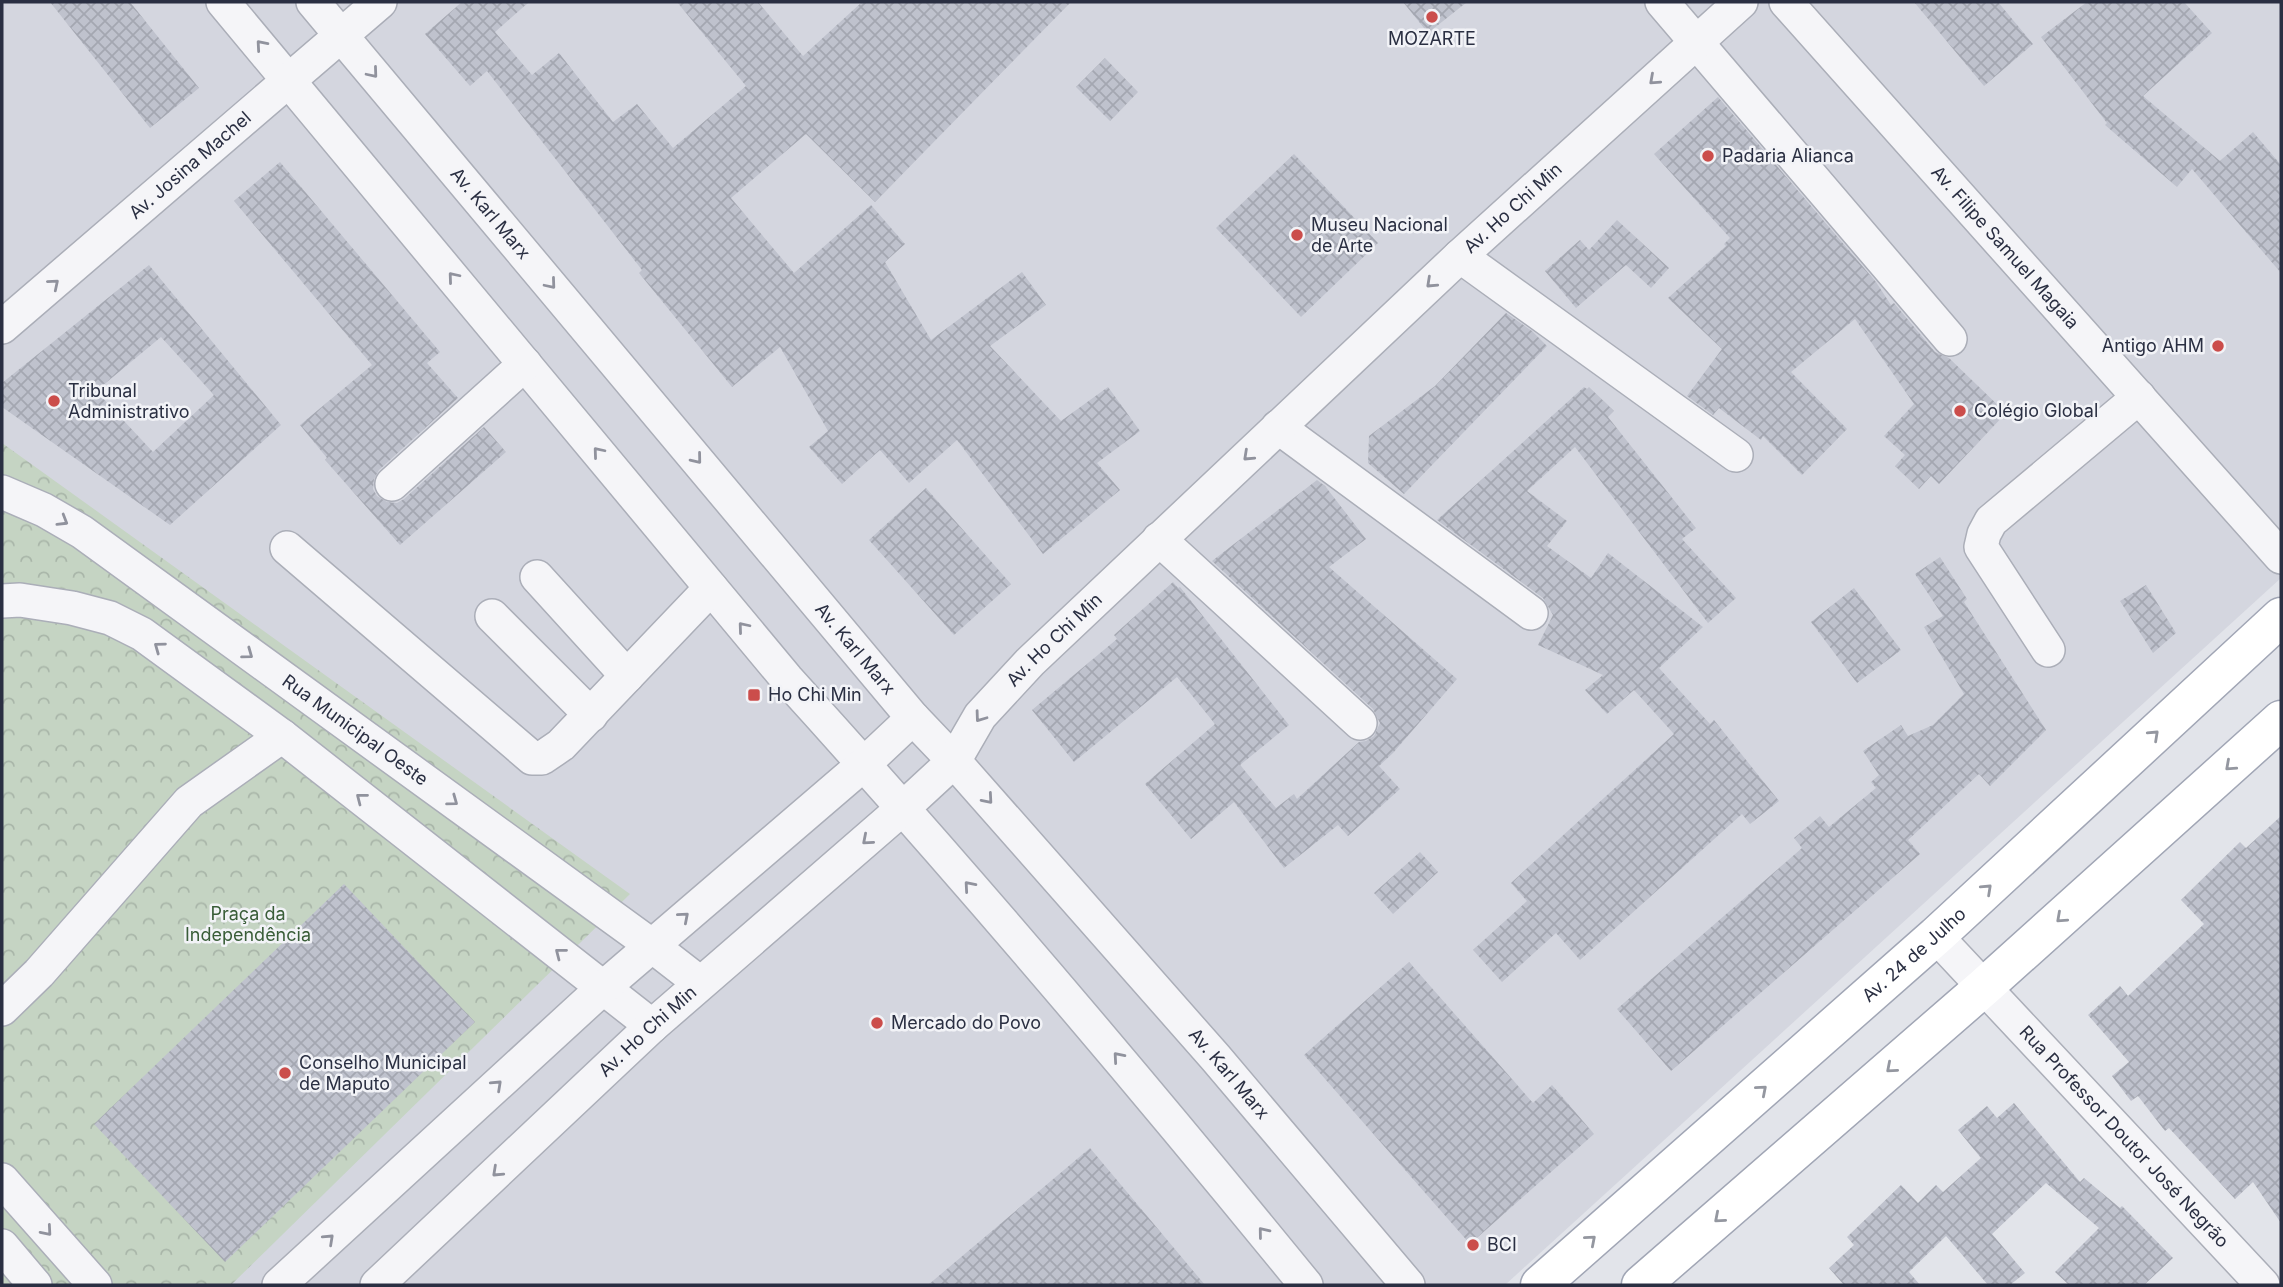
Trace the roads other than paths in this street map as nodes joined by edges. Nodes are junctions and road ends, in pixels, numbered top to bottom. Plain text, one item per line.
1 (223, 2) edge
2 (313, 2) edge
3 (380, 2) edge
4 (1662, 2) edge
5 (1741, 2) edge
6 (1786, 2) edge
7 (341, 35) junction
8 (1696, 42) junction
9 (289, 79) junction
10 (1460, 256) junction
11 (2, 327) edge
12 (1950, 339) dead end
13 (525, 364) junction
14 (2139, 397) junction
15 (1278, 427) junction
16 (1736, 455) dead end
17 (392, 484) dead end
18 (2, 492) edge
19 (1159, 539) junction
20 (286, 548) dead end
21 (2281, 557) edge
22 (537, 577) dead end
23 (711, 588) junction
24 (2, 601) edge
25 (1531, 614) dead end
26 (492, 616) dead end
27 (2281, 617) edge
28 (2048, 650) dead end
29 (627, 676) junction
30 (591, 715) junction
31 (913, 718) junction
32 (2281, 720) edge
33 (1360, 723) dead end
34 (282, 736) junction
35 (954, 761) junction
36 (864, 764) junction
37 (902, 809) junction
38 (1936, 936) junction
39 (651, 945) junction
40 (700, 983) junction
41 (604, 987) junction
42 (1984, 987) junction
43 (2, 1009) edge
44 (652, 1026) junction
45 (2, 1180) edge
46 (2, 1245) edge
47 (35, 1285) edge
48 (95, 1285) edge
49 (279, 1285) edge
50 (377, 1285) edge
51 (1307, 1285) edge
52 (1408, 1285) edge
53 (1540, 1285) edge
54 (1641, 1285) edge
55 (2263, 1285) edge

9 -> 1 street
2 - 7 street, Av. Karl Marx
3 - 7 street, Av. Josina Machel
4 - 8 street
5 - 8 street, Av. Ho Chi Min
6 - 14 street, Av. Filipe Samuel Magaia
7 - 9 street, Av. Josina Machel
7 -> 31 street, Av. Karl Marx
8 -> 10 street, Av. Ho Chi Min
8 - 12 street
11 -> 9 street, Av. Josina Machel
13 -> 9 street
10 -> 15 street, Av. Ho Chi Min
10 - 16 street
13 - 17 street
23 -> 13 street
14 - 21 street, Av. Filipe Samuel Magaia
14 - 28 street
15 -> 19 street, Av. Ho Chi Min
15 - 25 street
18 -> 39 street, Rua Municipal Oeste
19 - 33 street
19 -> 35 street, Av. Ho Chi Min
20 - 30 street
22 - 29 street
23 - 29 street
36 -> 23 street
34 -> 24 street
26 - 30 street
38 -> 27 main road, Av. 24 de Julho
29 - 30 street
31 - 35 street, Av. Karl Marx
31 - 36 street
32 -> 42 main road
41 -> 34 street
34 - 43 street
35 - 37 street, Av. Ho Chi Min
35 -> 52 street, Av. Karl Marx
36 - 37 street
39 -> 36 street
37 -> 40 street, Av. Ho Chi Min
51 -> 37 street
38 - 42 street, Rua Professor Doutor José Negrão
53 -> 38 main road, Av. 24 de Julho
39 - 40 street, Rua Municipal Oeste
39 - 41 street
40 - 44 street, Av. Ho Chi Min
41 - 44 street
49 -> 41 street
42 -> 54 main road
42 - 55 street, Rua Professor Doutor José Negrão
44 -> 50 street, Av. Ho Chi Min
45 -> 48 street
46 - 47 street

